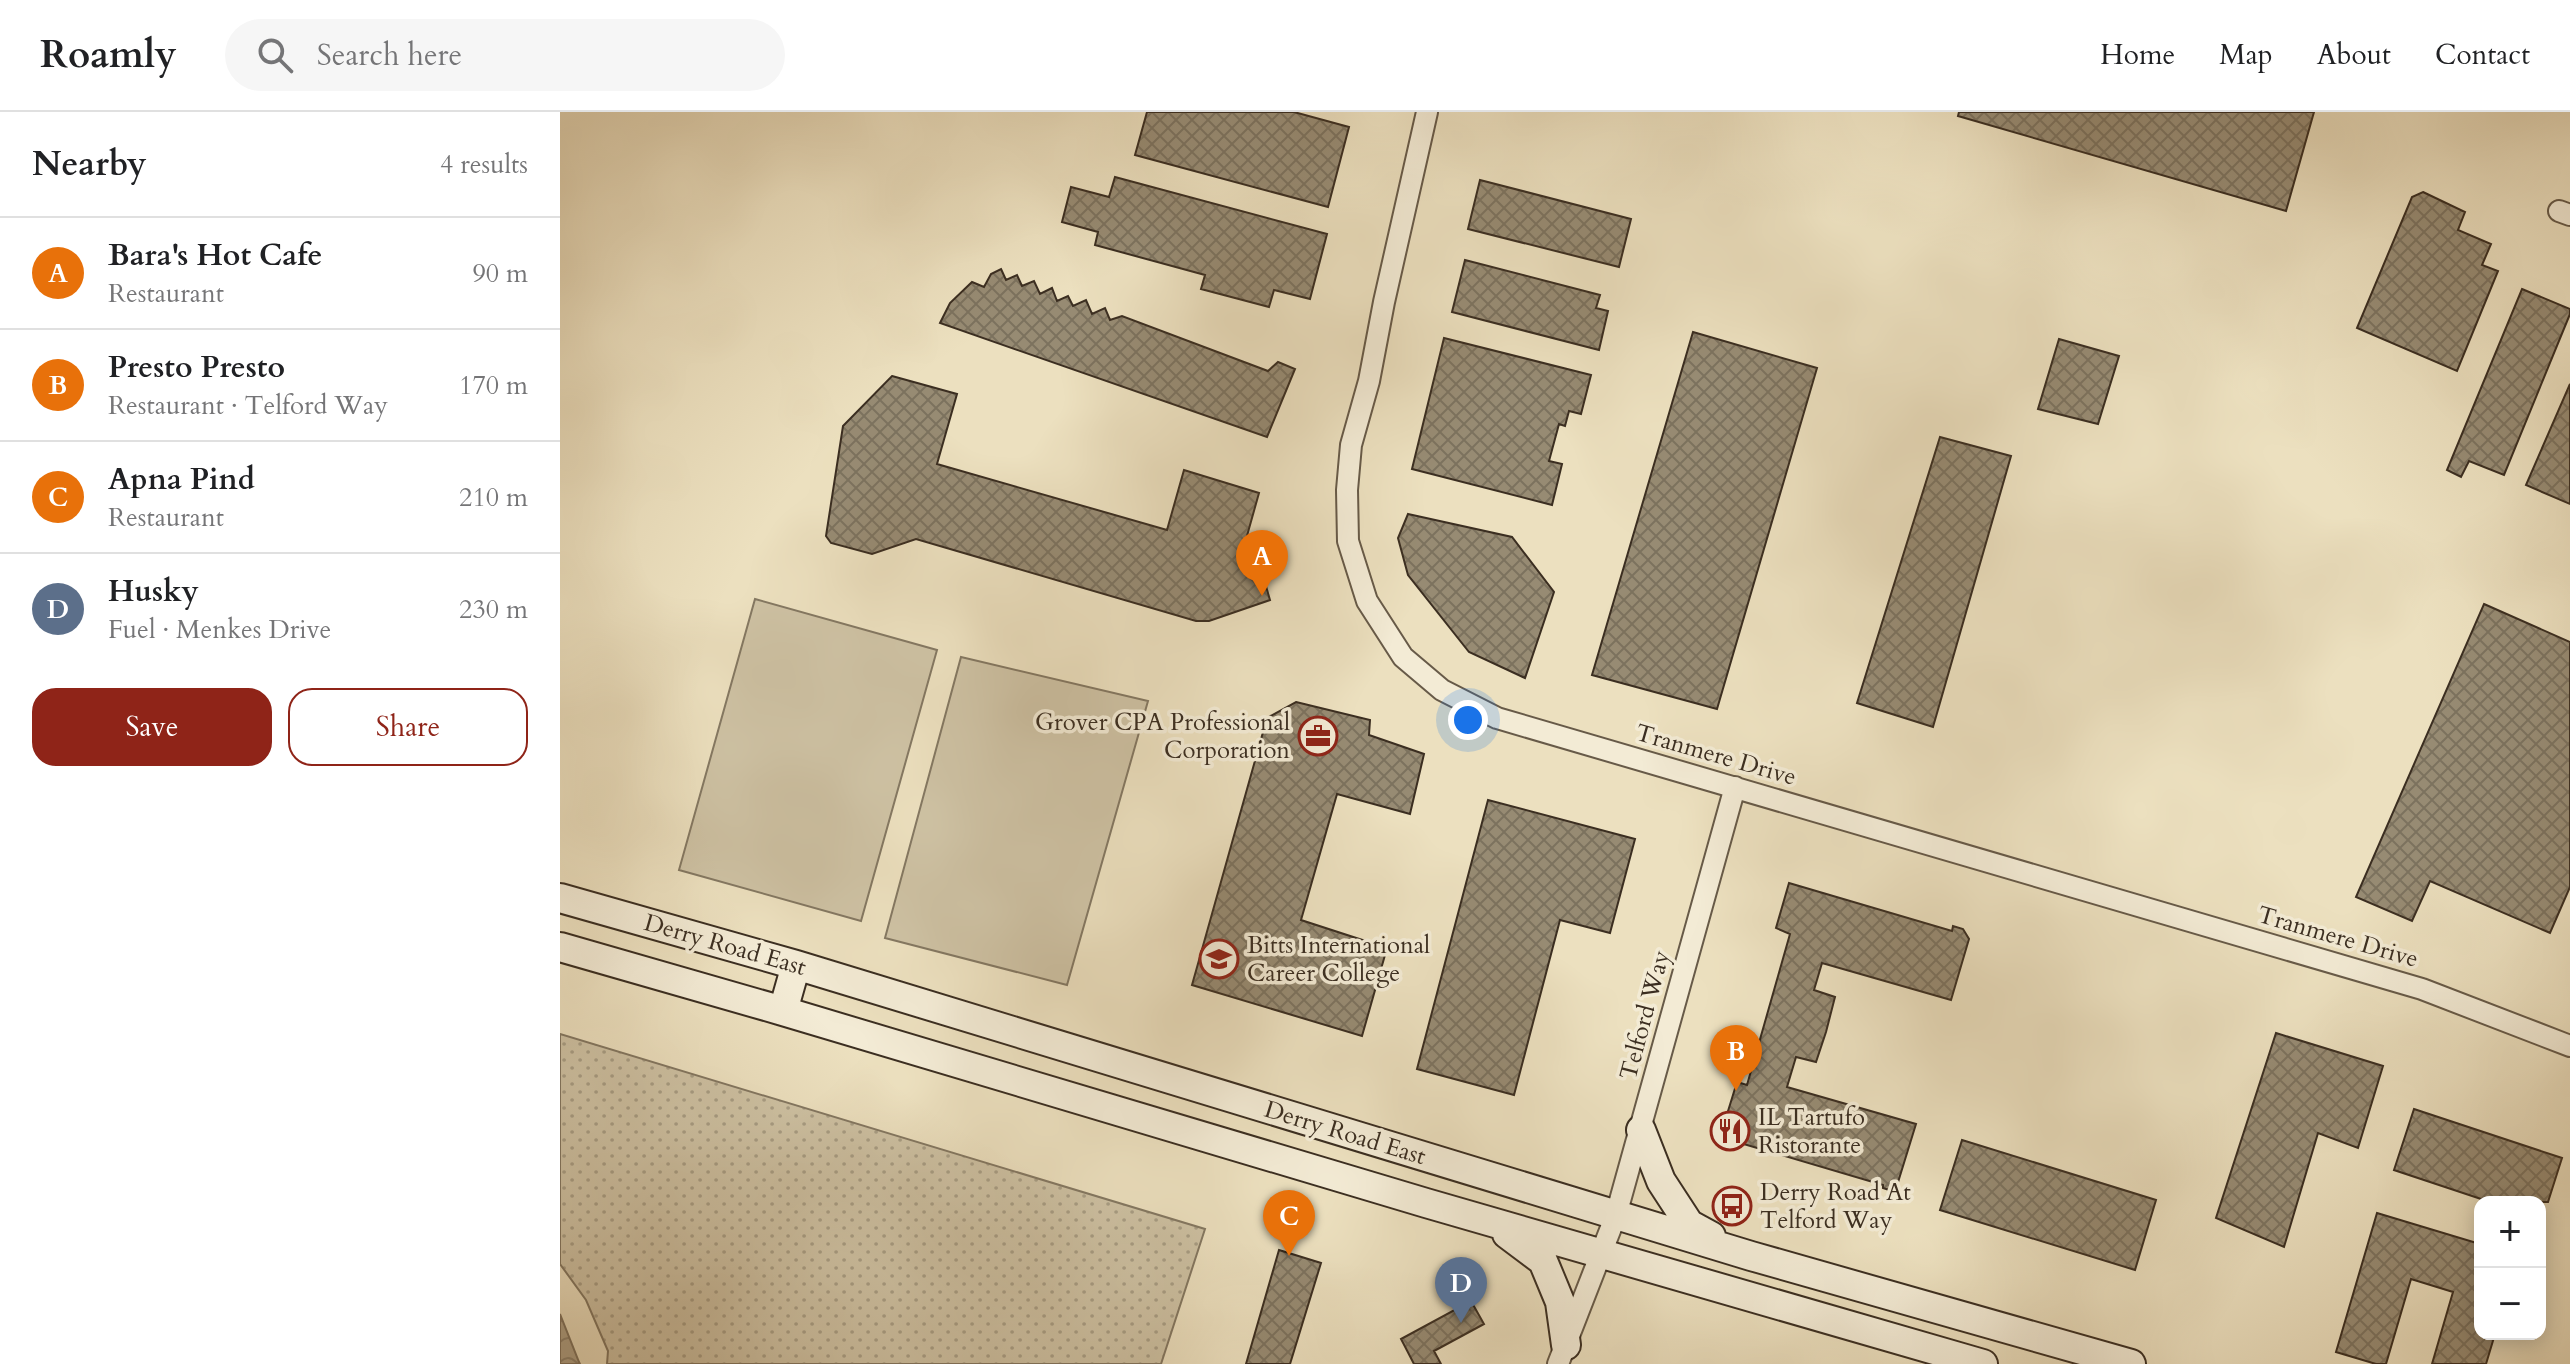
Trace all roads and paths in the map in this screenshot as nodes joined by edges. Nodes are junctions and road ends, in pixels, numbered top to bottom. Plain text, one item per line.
1 (1427, 112) edge
2 (1735, 787) junction
3 (560, 898) edge
4 (560, 947) edge
5 (796, 965) junction
6 (783, 1011) junction
7 (2570, 1046) edge
8 (1641, 1130) junction
9 (1616, 1215) junction
10 (1490, 1222) junction
11 (1600, 1254) junction
12 (1751, 1256) junction
13 (1562, 1355) edge
14 (1983, 1364) edge
15 (2131, 1364) edge

1 - 2 street, Tranmere Drive
2 - 7 street, Tranmere Drive
2 - 8 street, Telford Way
3 - 5 main road, Derry Road East
4 - 6 main road, Derry Road East
5 - 6 main road
5 - 9 main road, Derry Road East
6 - 10 main road, Derry Road East
8 - 9 street, Telford Way
8 - 12 main road
9 - 11 street, Telford Way
9 - 12 main road, Derry Road East
10 - 11 main road, Derry Road East
10 - 13 main road
11 - 13 street, Telford Way
11 - 14 main road, Derry Road East
12 - 15 main road, Derry Road East

